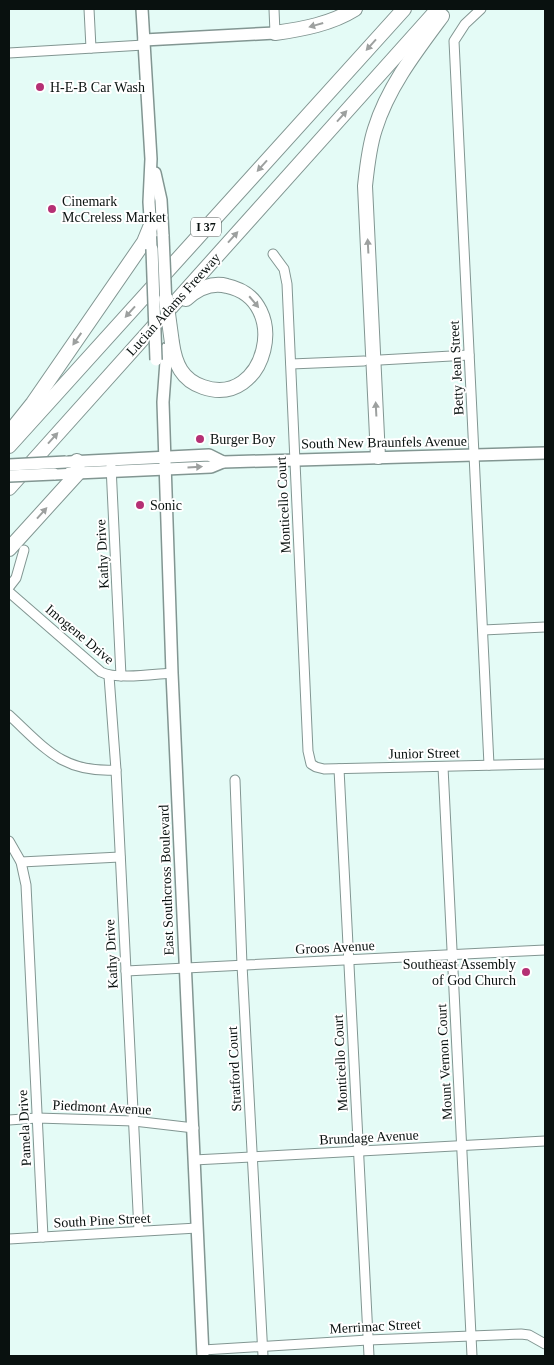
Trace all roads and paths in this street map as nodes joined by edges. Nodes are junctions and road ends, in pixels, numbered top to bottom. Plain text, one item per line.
1 (89, 9) edge
2 (142, 9) edge
3 (274, 9) edge
4 (355, 9) edge
5 (404, 9) edge
6 (438, 9) edge
7 (447, 9) edge
8 (481, 9) edge
9 (275, 33) junction
10 (144, 43) junction
11 (91, 48) junction
12 (9, 53) edge
13 (151, 160) junction
14 (151, 225) junction
15 (273, 254) dead end
16 (166, 299) joint
17 (170, 346) junction
18 (131, 352) junction
19 (470, 356) junction
20 (380, 360) dead end
21 (364, 361) dead end
22 (291, 364) junction
23 (163, 402) junction
24 (9, 434) edge
25 (9, 446) edge
26 (545, 453) edge
27 (474, 455) junction
28 (166, 457) junction
29 (378, 457) junction
30 (295, 460) junction
31 (223, 462) junction
32 (9, 465) edge
33 (73, 466) junction
34 (111, 466) junction
35 (166, 469) junction
36 (9, 476) edge
37 (9, 488) edge
38 (9, 549) edge
39 (24, 550) dead end
40 (9, 587) edge
41 (9, 592) edge
42 (545, 627) edge
43 (483, 630) junction
44 (172, 673) junction
45 (109, 676) junction
46 (121, 676) junction
47 (9, 715) edge
48 (309, 759) joint
49 (545, 764) edge
50 (489, 765) junction
51 (443, 767) junction
52 (339, 769) junction
53 (116, 770) junction
54 (235, 780) dead end
55 (9, 841) edge
56 (120, 857) junction
57 (21, 862) junction
58 (545, 950) edge
59 (452, 955) junction
60 (348, 960) junction
61 (242, 965) junction
62 (185, 968) junction
63 (126, 971) junction
64 (37, 1118) junction
65 (9, 1120) edge
66 (134, 1121) junction
67 (194, 1128) junction
68 (545, 1141) edge
69 (462, 1145) junction
70 (358, 1151) junction
71 (253, 1157) junction
72 (194, 1160) junction
73 (197, 1228) junction
74 (140, 1231) junction
75 (43, 1237) junction
76 (9, 1239) edge
77 (471, 1335) junction
78 (368, 1340) junction
79 (545, 1344) edge
80 (263, 1346) junction
81 (203, 1353) edge
82 (263, 1356) edge
83 (369, 1356) edge
84 (472, 1356) edge

1 - 11 street
2 - 10 main road, East Southcross Boulevard
3 - 9 street
4 -> 9 highway
5 -> 25 highway, Lucian Adams Freeway / I 37
18 -> 6 highway, Lucian Adams Freeway / I 37
29 -> 7 highway
8 - 19 street, Betty Jean Street
9 - 10 main road
10 - 11 street
10 - 13 main road, East Southcross Boulevard
11 - 12 street
13 - 14 main road, East Southcross Boulevard
13 - 16 main road, East Southcross Boulevard, bridge
14 - 23 main road, East Southcross Boulevard, bridge
14 -> 24 highway
15 - 22 street, Monticello Court
16 - 17 highway, bridge
18 -> 17 highway
17 - 23 main road, East Southcross Boulevard
37 -> 18 highway, Lucian Adams Freeway / I 37
19 - 20 street
19 - 27 street, Betty Jean Street
21 - 22 street
22 - 30 street, Monticello Court
23 - 28 main road, East Southcross Boulevard
26 - 27 main road, South New Braunfels Avenue
27 - 29 main road, South New Braunfels Avenue
27 - 43 street, Betty Jean Street
28 - 31 main road, South New Braunfels Avenue
28 - 34 main road, South New Braunfels Avenue
28 - 35 main road, East Southcross Boulevard
29 - 30 main road, South New Braunfels Avenue
30 - 31 main road, South New Braunfels Avenue
30 - 48 street, Monticello Court
35 -> 31 main road, South New Braunfels Avenue
32 - 33 main road, South New Braunfels Avenue, bridge
33 - 34 main road, South New Braunfels Avenue
33 - 36 main road, South New Braunfels Avenue, bridge
38 -> 33 highway
34 - 35 main road, South New Braunfels Avenue
34 - 46 street, Kathy Drive
35 - 44 main road, East Southcross Boulevard
39 - 40 street
41 - 45 street, Imogene Drive
42 - 43 street
43 - 50 street, Betty Jean Street
44 - 46 street, Imogene Drive
44 - 62 main road, East Southcross Boulevard
45 - 46 street, Imogene Drive
45 - 53 street, Kathy Drive
47 - 53 street
48 - 52 street, Junior Street
49 - 50 street, Junior Street
50 - 51 street, Junior Street
51 - 52 street, Junior Street
51 - 59 street, Mount Vernon Court
52 - 60 street, Monticello Court
53 - 56 street, Kathy Drive
54 - 61 street, Stratford Court
55 - 57 street, Pamela Drive
56 - 57 street
56 - 63 street, Kathy Drive
57 - 64 street, Pamela Drive
58 - 59 street, Groos Avenue
59 - 60 street, Groos Avenue
59 - 69 street, Mount Vernon Court
60 - 61 street, Groos Avenue
60 - 70 street, Monticello Court
61 - 62 street, Groos Avenue
61 - 71 street, Stratford Court
62 - 63 street, Groos Avenue
62 - 67 main road, East Southcross Boulevard
63 - 66 street, Kathy Drive
64 - 65 street, Piedmont Avenue
64 - 66 street, Piedmont Avenue
64 - 75 street, Pamela Drive
66 - 67 street, Piedmont Avenue
66 - 74 street, Kathy Drive
67 - 72 main road, East Southcross Boulevard
68 - 69 street, Brundage Avenue
69 - 70 street, Brundage Avenue
69 - 77 street, Mount Vernon Court
70 - 71 street, Brundage Avenue
70 - 78 street, Monticello Court
71 - 72 street, Brundage Avenue
71 - 80 street, Stratford Court
72 - 73 main road, East Southcross Boulevard
73 - 74 street, South Pine Street
73 - 81 main road, East Southcross Boulevard
74 - 75 street, South Pine Street
75 - 76 street, South Pine Street
77 - 78 street, Merrimac Street
77 - 79 street, Merrimac Street
77 - 84 street, Mount Vernon Court
78 - 80 street, Merrimac Street
78 - 83 street, Monticello Court
80 - 81 street, Merrimac Street
80 - 82 street, Stratford Court

